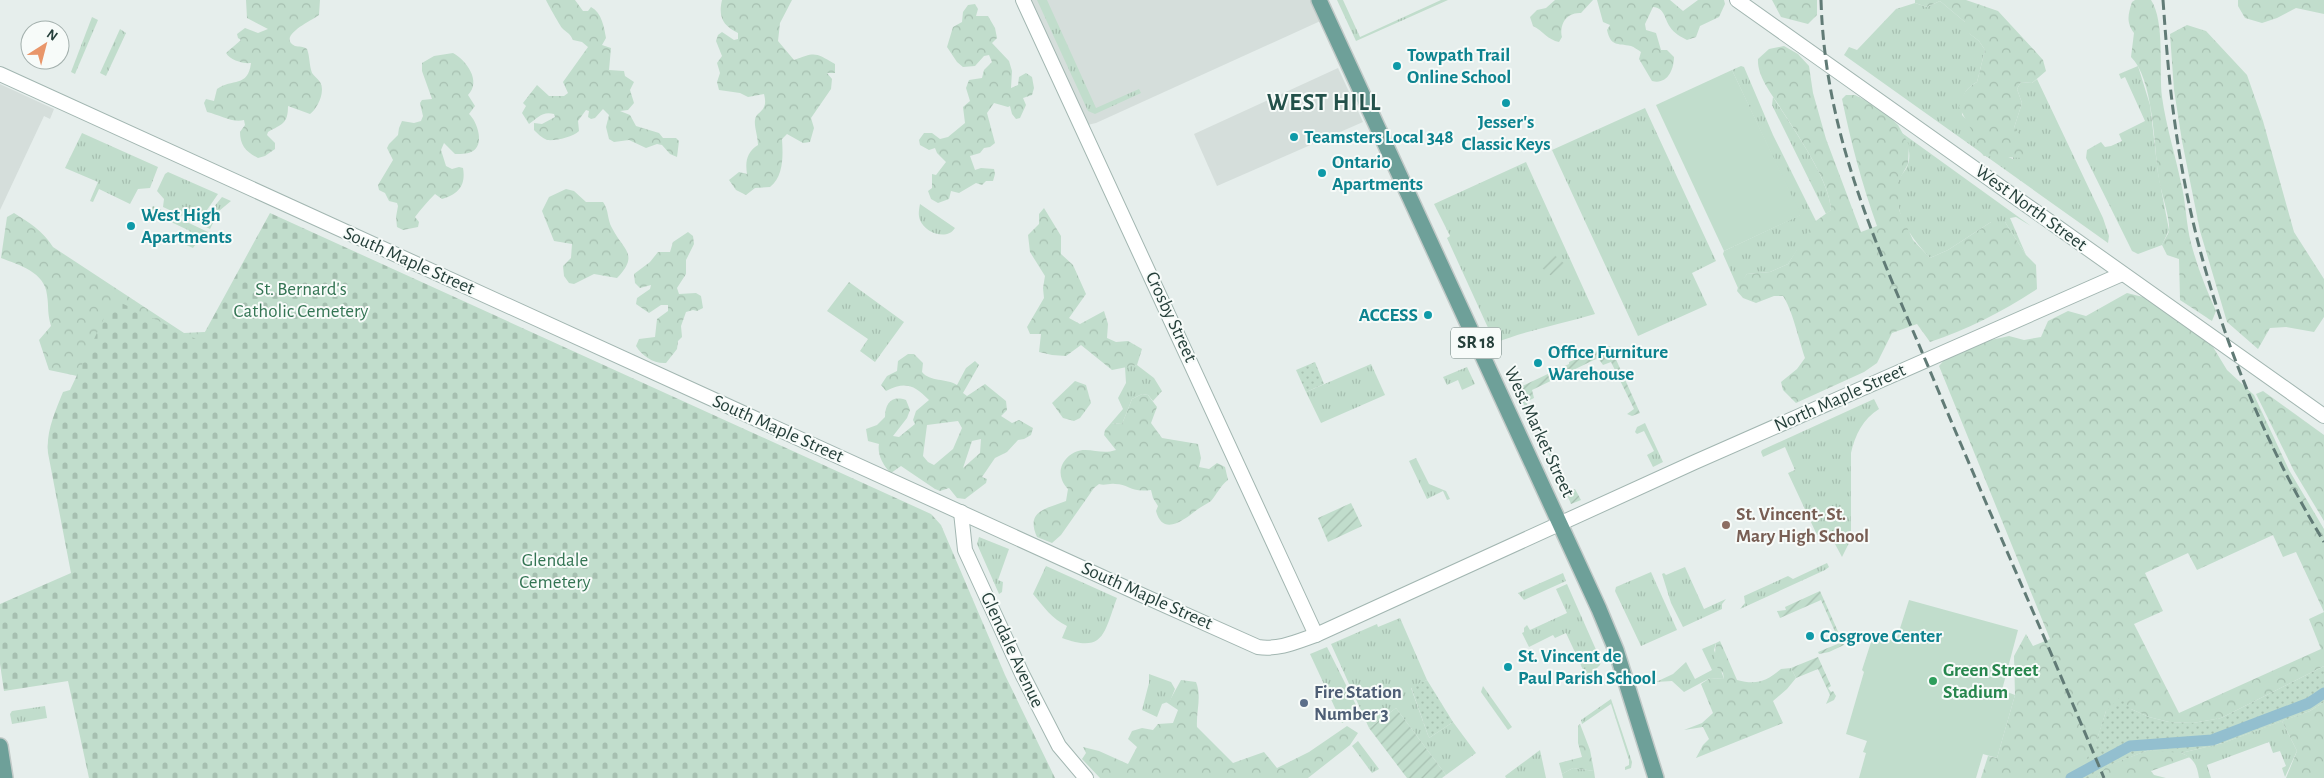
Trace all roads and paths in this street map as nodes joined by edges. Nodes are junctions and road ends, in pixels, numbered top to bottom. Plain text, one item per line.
1 (1023, 0) edge
2 (1319, 0) edge
3 (1737, 0) edge
4 (0, 74) edge
5 (2122, 274) junction
6 (2324, 416) edge
7 (961, 512) junction
8 (1559, 524) junction
9 (1316, 635) junction
10 (0, 746) edge
11 (5, 778) edge
12 (1086, 778) edge
13 (1656, 778) edge

1 - 9 street, Crosby Street
2 - 8 main road, West Market Street / SR 18
3 - 5 street, West North Street
4 - 7 street, South Maple Street
5 - 6 street, West North Street
5 - 8 street, North Maple Street
7 - 9 street, South Maple Street
7 - 12 street, Glendale Avenue
8 - 9 street, South Maple Street
8 - 13 main road, West Market Street / SR 18
10 - 11 main road

